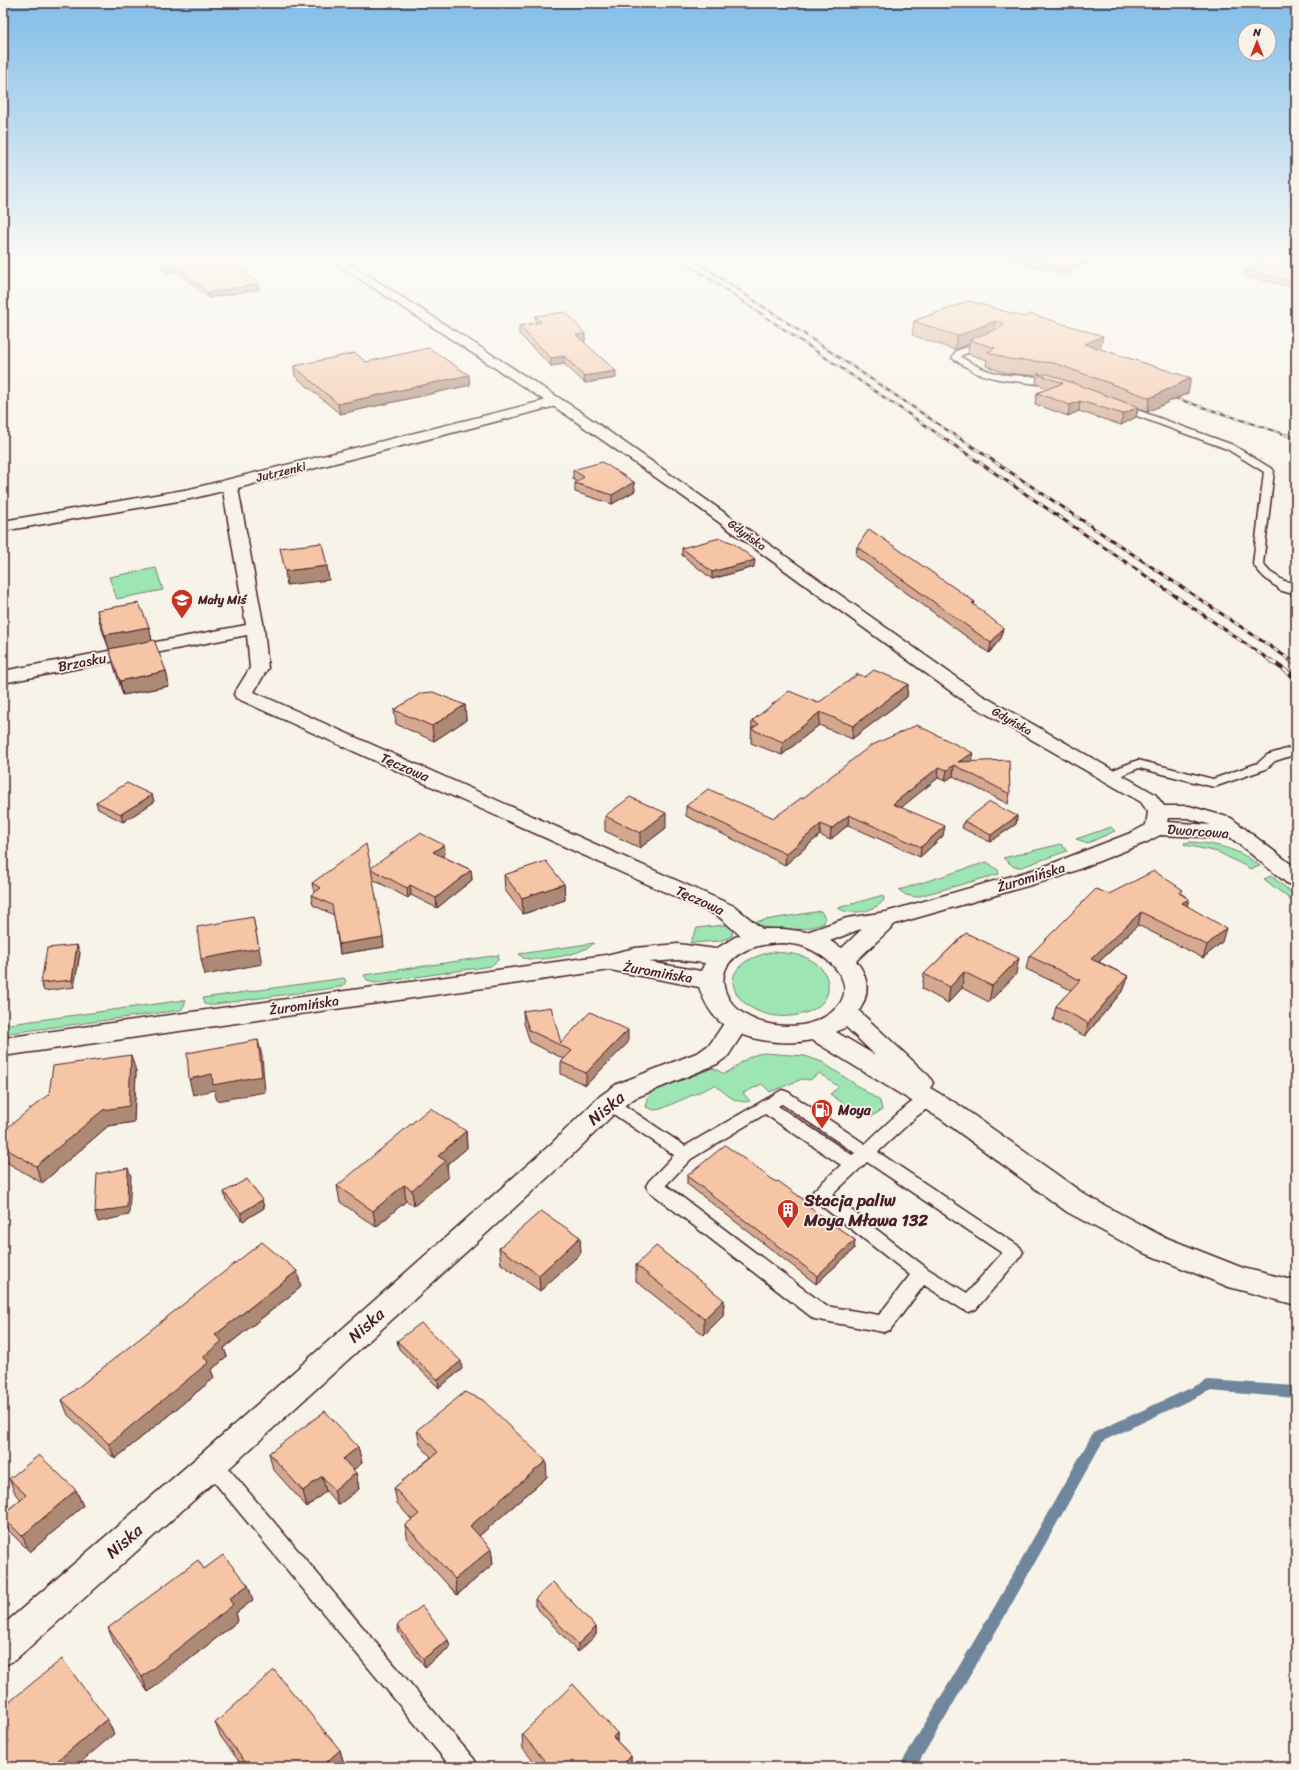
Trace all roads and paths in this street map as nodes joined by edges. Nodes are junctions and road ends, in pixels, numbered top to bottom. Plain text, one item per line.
1 (460, 341) edge
2 (991, 341) edge
3 (1063, 386) edge
4 (555, 402) junction
5 (1114, 404) edge
6 (230, 485) junction
7 (3, 526) edge
8 (1290, 588) edge
9 (255, 628) junction
10 (3, 677) edge
11 (1296, 750) edge
12 (1110, 776) junction
13 (1157, 820) junction
14 (1296, 879) edge
15 (887, 919) junction
16 (758, 937) junction
17 (809, 940) junction
18 (720, 958) junction
19 (843, 960) junction
20 (606, 963) junction
21 (710, 981) junction
22 (846, 1013) junction
23 (738, 1022) junction
24 (816, 1031) junction
25 (3, 1047) edge
26 (609, 1103) junction
27 (940, 1105) junction
28 (765, 1106) junction
29 (867, 1152) junction
30 (685, 1154) junction
31 (854, 1165) junction
32 (922, 1274) junction
33 (1296, 1293) edge
34 (212, 1464) junction
35 (3, 1648) edge
36 (466, 1767) edge

1 - 4 main road, Gdyńska
2 - 3 lane
4 - 6 main road, Jutrzenki
4 - 12 main road, Gdyńska
5 - 8 lane
6 - 7 main road, Jutrzenki
6 - 9 main road, Tęczowa
9 - 10 main road, Brzasku
9 - 16 main road, Tęczowa
11 - 12 lane
12 - 13 main road, Gdyńska
13 - 14 main road, Dworcowa
13 - 15 main road, Żuromińska
15 - 17 main road, Żuromińska
15 - 19 main road, Żuromińska
16 - 17 main road
16 - 18 main road
17 - 19 main road
18 - 20 main road, Żuromińska
18 - 21 main road
19 - 22 main road
20 - 21 main road, Żuromińska
20 - 25 main road, Żuromińska
21 - 23 main road
22 - 24 main road
22 - 27 main road
23 - 24 main road
23 - 26 main road, Niska
24 - 27 main road
26 - 30 lane
26 - 34 main road, Niska
27 - 29 lane
27 - 33 main road
28 - 29 lane
28 - 30 lane
28 - 31 lane
29 - 31 lane
29 - 32 lane
30 - 32 lane
31 - 32 lane
34 - 35 main road, Niska
34 - 36 lane

